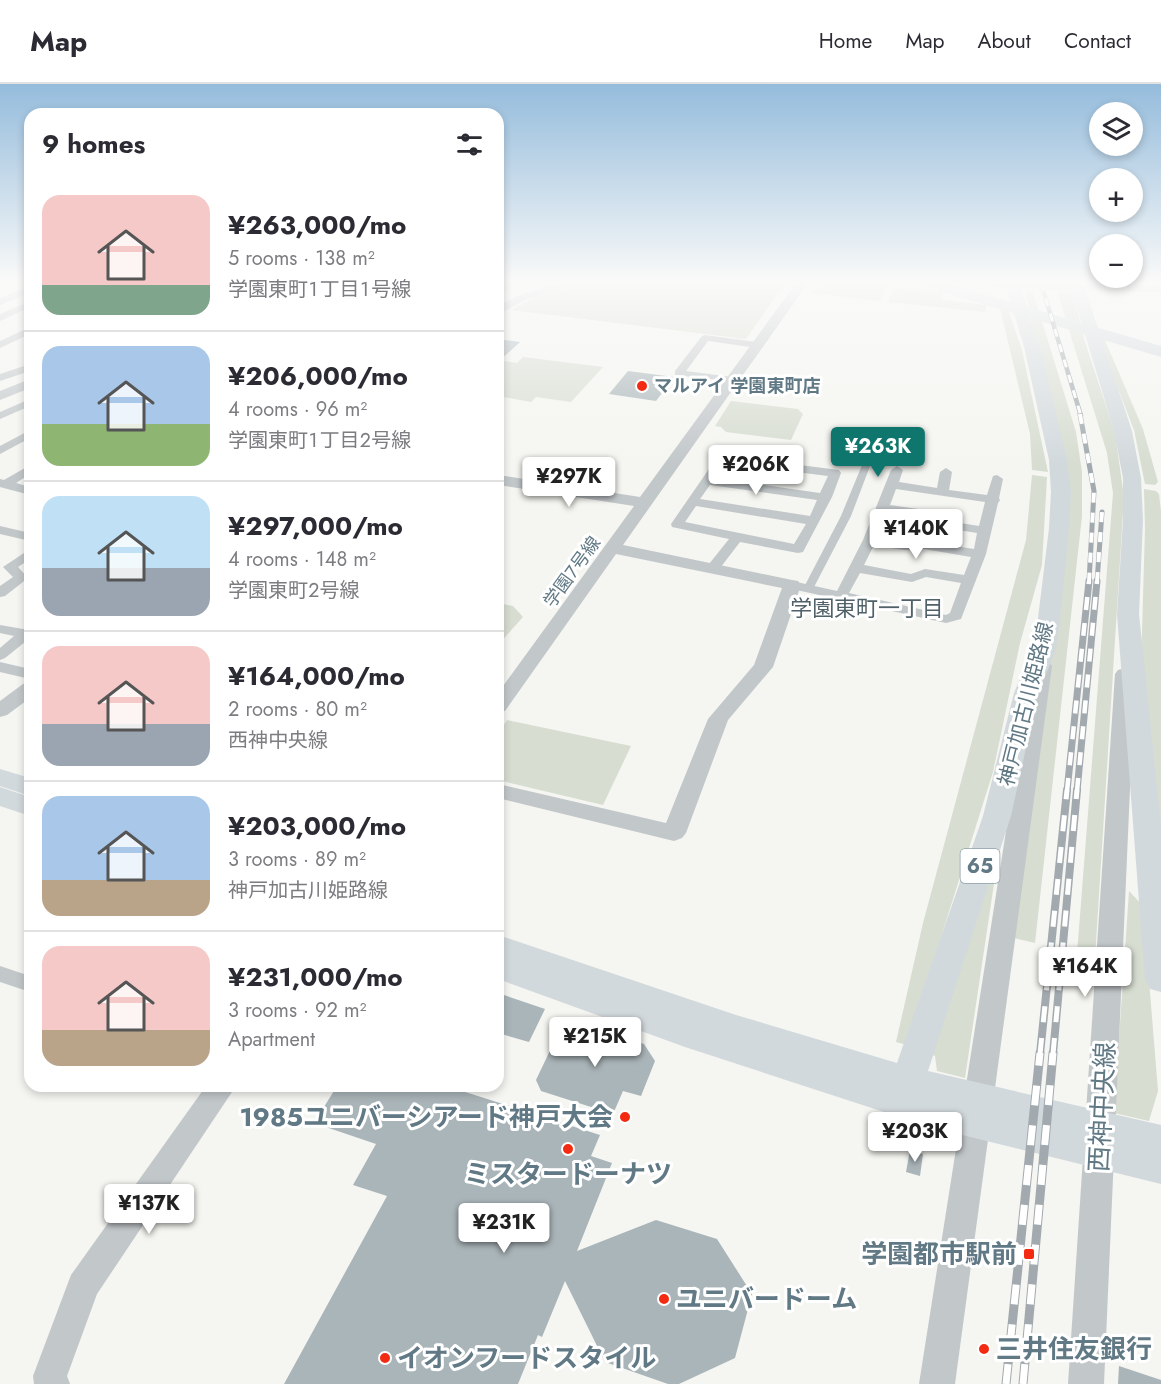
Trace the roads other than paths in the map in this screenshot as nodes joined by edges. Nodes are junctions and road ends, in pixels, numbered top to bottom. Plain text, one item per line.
1 (701, 344) edge
2 (747, 344) edge
3 (1031, 344) edge
4 (1092, 344) edge
5 (1133, 344) edge
6 (757, 345) joint
7 (1161, 352) edge
8 (24, 369) edge
9 (0, 378) edge
10 (732, 380) junction
11 (24, 386) edge
12 (0, 396) edge
13 (24, 405) edge
14 (0, 417) edge
15 (24, 437) edge
16 (0, 451) edge
17 (871, 453) dead end
18 (840, 460) dead end
19 (780, 463) junction
20 (897, 470) dead end
21 (24, 472) edge
22 (946, 472) dead end
23 (835, 473) junction
24 (997, 479) dead end
25 (504, 481) edge
26 (706, 481) junction
27 (2, 484) edge
28 (892, 485) junction
29 (761, 488) junction
30 (24, 489) edge
31 (942, 492) junction
32 (826, 497) junction
33 (994, 500) junction
34 (693, 502) junction
35 (645, 503) junction
36 (884, 508) junction
37 (744, 510) junction
38 (814, 521) junction
39 (753, 528) junction
40 (0, 530) edge
41 (986, 531) junction
42 (24, 536) edge
43 (870, 540) junction
44 (613, 548) junction
45 (979, 554) junction
46 (24, 557) edge
47 (856, 568) junction
48 (712, 569) junction
49 (970, 580) junction
50 (800, 587) junction
51 (0, 593) edge
52 (841, 597) junction
53 (1128, 614) junction
54 (0, 629) edge
55 (24, 632) edge
56 (24, 636) edge
57 (1044, 650) junction
58 (0, 655) edge
59 (0, 668) edge
60 (24, 673) edge
61 (24, 692) edge
62 (504, 699) edge
63 (0, 711) edge
64 (0, 777) edge
65 (24, 786) edge
66 (504, 792) edge
67 (0, 796) edge
68 (24, 805) edge
69 (504, 948) edge
70 (504, 969) edge
71 (0, 974) edge
72 (1161, 980) edge
73 (24, 982) edge
74 (218, 1092) edge
75 (924, 1093) junction
76 (1155, 1153) edge
77 (52, 1384) edge
78 (937, 1384) edge
79 (1086, 1384) edge

1 - 10 street
2 - 6 street
3 - 57 main road, 神戸加古川姫路線 / 65
4 - 53 main road
5 - 7 highway
6 - 10 street, 学園７号線
8 - 9 street
10 - 35 street, 学園７号線
11 - 12 street
13 - 14 street
15 - 16 street
17 - 50 street
18 - 23 street
19 - 23 street
19 - 26 street
19 - 29 street
20 - 28 street
21 - 27 street
22 - 31 street
23 - 32 street
24 - 33 street
25 - 35 street
26 - 29 street
26 - 34 street
27 - 30 street
28 - 31 street
28 - 36 street
29 - 32 street
29 - 37 street
31 - 33 street
32 - 38 street
33 - 41 street
34 - 37 street
34 - 39 street
35 - 44 street, 学園７号線
36 - 41 street
36 - 43 street
37 - 39 street
38 - 39 street
38 - 39 street
39 - 48 street
40 - 42 street
41 - 45 street
43 - 45 street
43 - 47 street
44 - 48 street
44 - 62 street, 学園７号線
45 - 49 street
46 - 51 street
47 - 49 street
47 - 52 street
48 - 50 street
49 - 52 street
50 - 52 street
50 - 66 street
53 - 72 main road
53 - 79 street, 西神中央線
54 - 55 street
56 - 58 street
57 - 75 main road, 神戸加古川姫路線 / 65
57 - 78 street
59 - 60 street
61 - 63 street
64 - 65 main road
67 - 68 main road
69 - 75 main road
70 - 75 main road
71 - 73 street
74 - 77 street
75 - 76 main road

